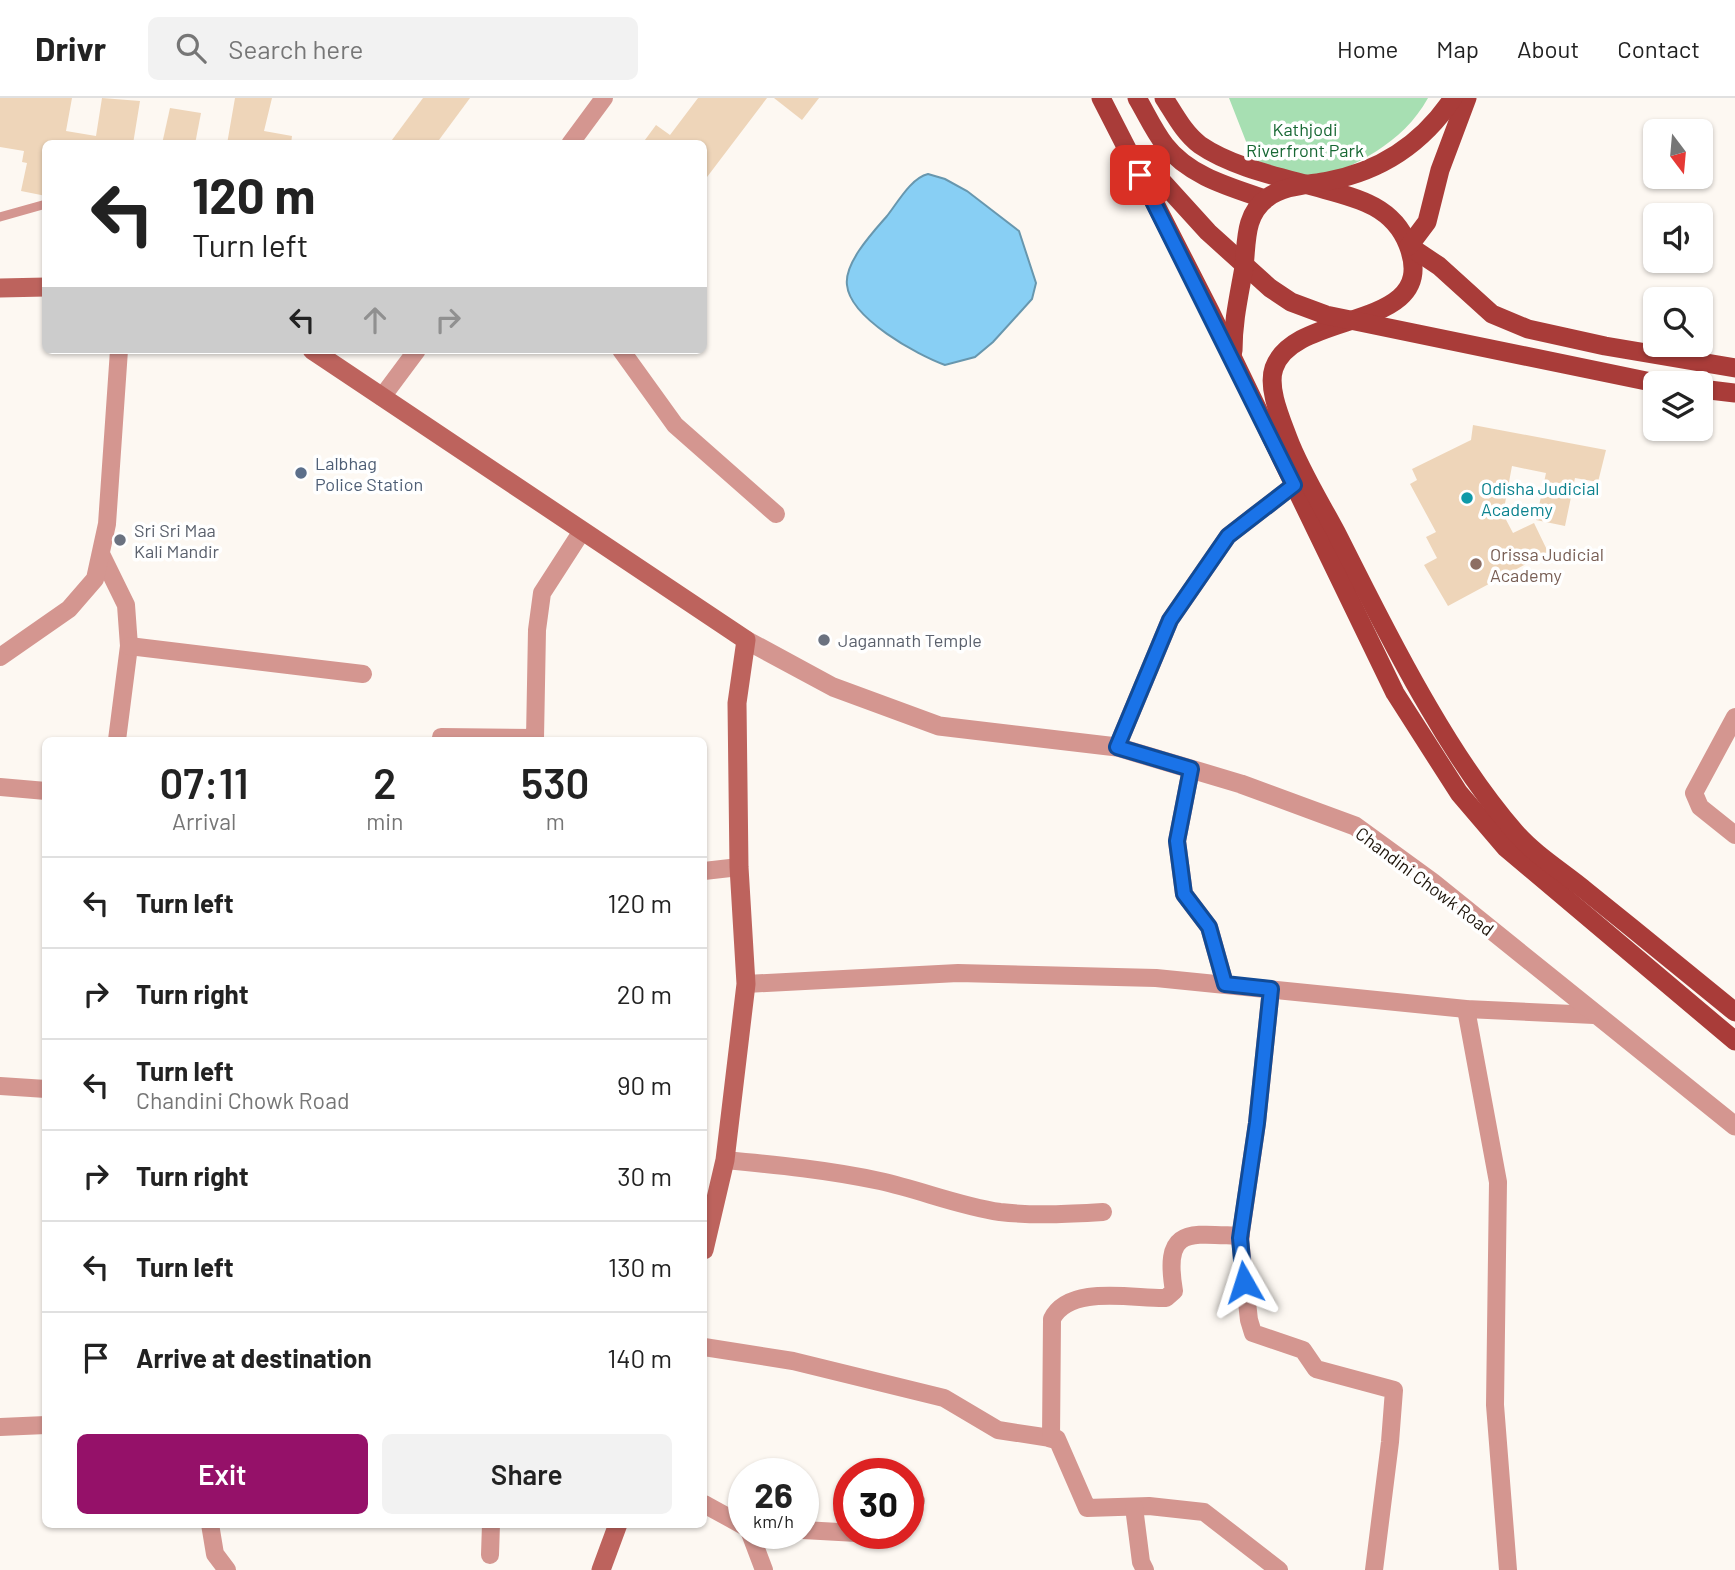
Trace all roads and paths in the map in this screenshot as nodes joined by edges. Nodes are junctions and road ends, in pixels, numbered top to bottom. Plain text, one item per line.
1 (604, 98) edge
2 (1101, 98) edge
3 (1137, 98) edge
4 (1164, 98) edge
5 (1453, 98) edge
6 (1466, 98) edge
7 (1117, 130) junction
8 (573, 140) edge
9 (1308, 185) junction
10 (1265, 199) junction
11 (42, 205) edge
12 (0, 217) edge
13 (1409, 246) junction
14 (1244, 264) junction
15 (42, 287) edge
16 (0, 288) edge
17 (1354, 320) junction
18 (119, 354) edge
19 (318, 354) edge
20 (414, 354) edge
21 (624, 354) edge
22 (1233, 359) junction
23 (1735, 368) edge
24 (1643, 380) edge
25 (1713, 391) edge
26 (1735, 394) edge
27 (382, 397) junction
28 (1294, 485) junction
29 (776, 513) dead end
30 (582, 531) junction
31 (102, 554) junction
32 (746, 640) junction
33 (129, 646) junction
34 (0, 657) edge
35 (363, 674) dead end
36 (1735, 717) edge
37 (117, 737) edge
38 (535, 737) edge
39 (1117, 747) junction
40 (1191, 769) junction
41 (0, 787) edge
42 (42, 791) edge
43 (1735, 835) edge
44 (739, 867) junction
45 (707, 871) edge
46 (746, 984) junction
47 (1225, 984) junction
48 (1271, 989) junction
49 (1466, 1009) junction
50 (1735, 1012) edge
51 (1594, 1015) junction
52 (1735, 1041) edge
53 (0, 1086) edge
54 (42, 1089) edge
55 (1735, 1126) edge
56 (726, 1160) junction
57 (1103, 1212) dead end
58 (1241, 1236) junction
59 (707, 1238) edge
60 (707, 1348) edge
61 (42, 1425) edge
62 (0, 1427) edge
63 (1051, 1439) junction
64 (707, 1506) edge
65 (1134, 1507) junction
66 (728, 1517) edge
67 (211, 1528) edge
68 (491, 1528) edge
69 (617, 1528) edge
70 (756, 1549) edge
71 (489, 1555) dead end
72 (227, 1570) edge
73 (601, 1570) edge
74 (764, 1570) edge
75 (1145, 1570) edge
76 (1279, 1570) edge
77 (1374, 1570) edge
78 (1508, 1570) edge

1 - 8 street
2 - 7 main road
3 - 10 main road
4 - 9 main road
5 - 9 main road
6 - 13 main road
7 - 14 main road
7 - 22 main road
9 - 10 main road
9 - 13 main road
10 - 14 main road
11 - 12 lane
13 - 17 main road
13 - 23 main road
14 - 17 main road
14 - 22 main road
15 - 16 main road
17 - 24 main road
17 - 50 main road
18 - 31 street
19 - 27 main road
20 - 27 street
21 - 29 street
22 - 28 main road
25 - 26 main road
27 - 30 main road
28 - 39 street
28 - 52 main road
30 - 32 main road
30 - 38 street
31 - 33 street
31 - 34 street
32 - 39 street, Chandini Chowk Road
32 - 44 main road
33 - 35 street
33 - 37 street
36 - 43 street
39 - 40 street, Chandini Chowk Road
40 - 47 street
40 - 51 street, Chandini Chowk Road
41 - 42 street
44 - 45 street
44 - 46 main road
46 - 47 street
46 - 56 main road
47 - 48 street
48 - 49 street
48 - 58 street
49 - 51 street
49 - 78 street
51 - 55 street, Chandini Chowk Road
53 - 54 street
56 - 57 street
56 - 59 main road
58 - 63 street
58 - 77 street
60 - 63 street
61 - 62 street
63 - 65 street
64 - 66 street
65 - 75 street
65 - 76 street
67 - 72 street
68 - 71 street
69 - 73 main road
70 - 74 street

